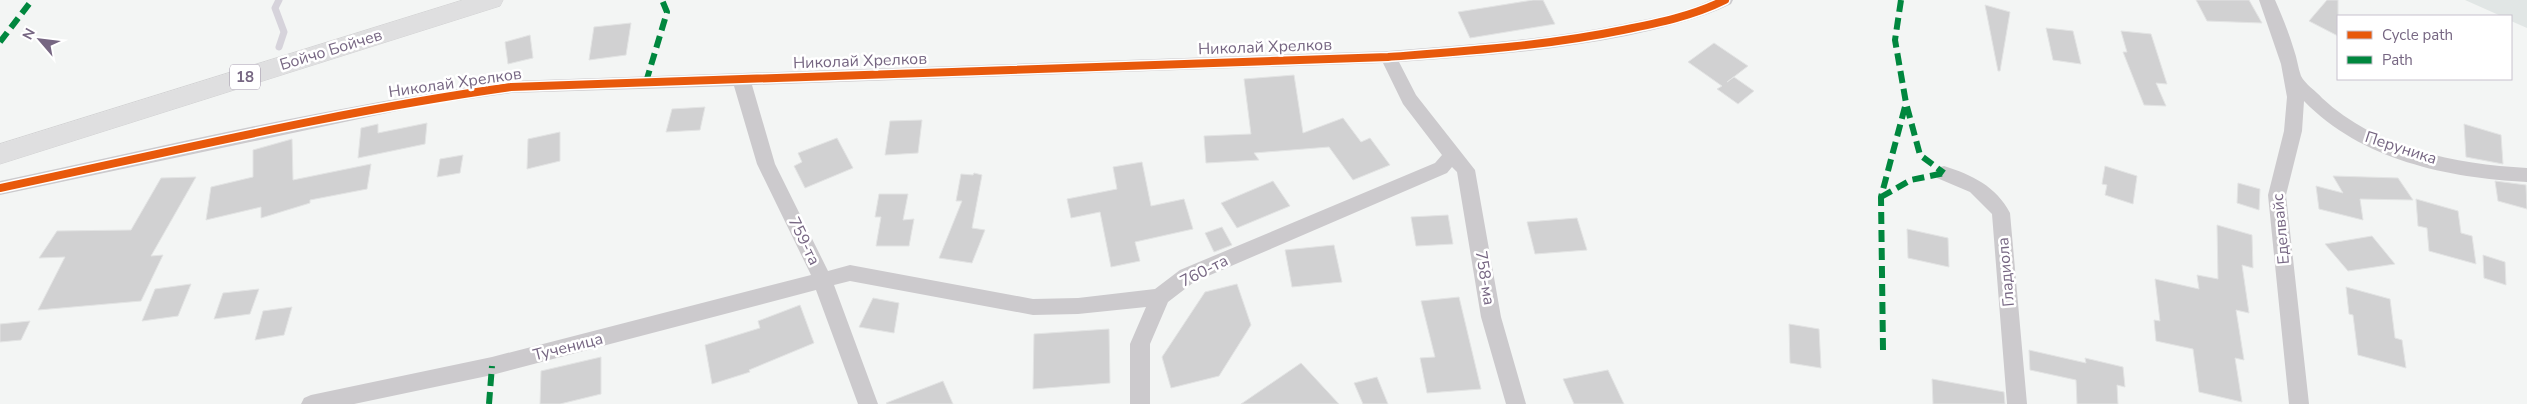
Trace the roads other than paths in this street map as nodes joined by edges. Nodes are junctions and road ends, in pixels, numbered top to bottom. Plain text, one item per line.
1 (491, 0) edge
2 (1725, 0) edge
3 (2267, 0) edge
4 (1388, 56) junction
5 (741, 79) junction
6 (2295, 80) junction
7 (0, 154) edge
8 (1452, 155) junction
9 (1944, 173) dead end
10 (2527, 175) edge
11 (0, 188) edge
12 (822, 278) junction
13 (1160, 297) junction
14 (311, 404) edge
15 (868, 404) edge
16 (1140, 404) edge
17 (1516, 404) edge
18 (2017, 404) edge
19 (2300, 404) edge

1 - 7 highway, Бойчо Бойчев / 18
2 - 4 street, Николай Хрелков
3 - 6 street, Еделвайс
4 - 5 street, Николай Хрелков
4 - 8 street
5 - 11 street, Николай Хрелков
5 - 12 street, 759-та
6 - 10 street, Перуника
6 - 19 street, Еделвайс
8 - 13 street, 760-та
8 - 17 street, 758-ма
9 - 18 street, Гладиола
12 - 13 street
12 - 14 street, Тученица
12 - 15 street, 759-та
13 - 16 street

